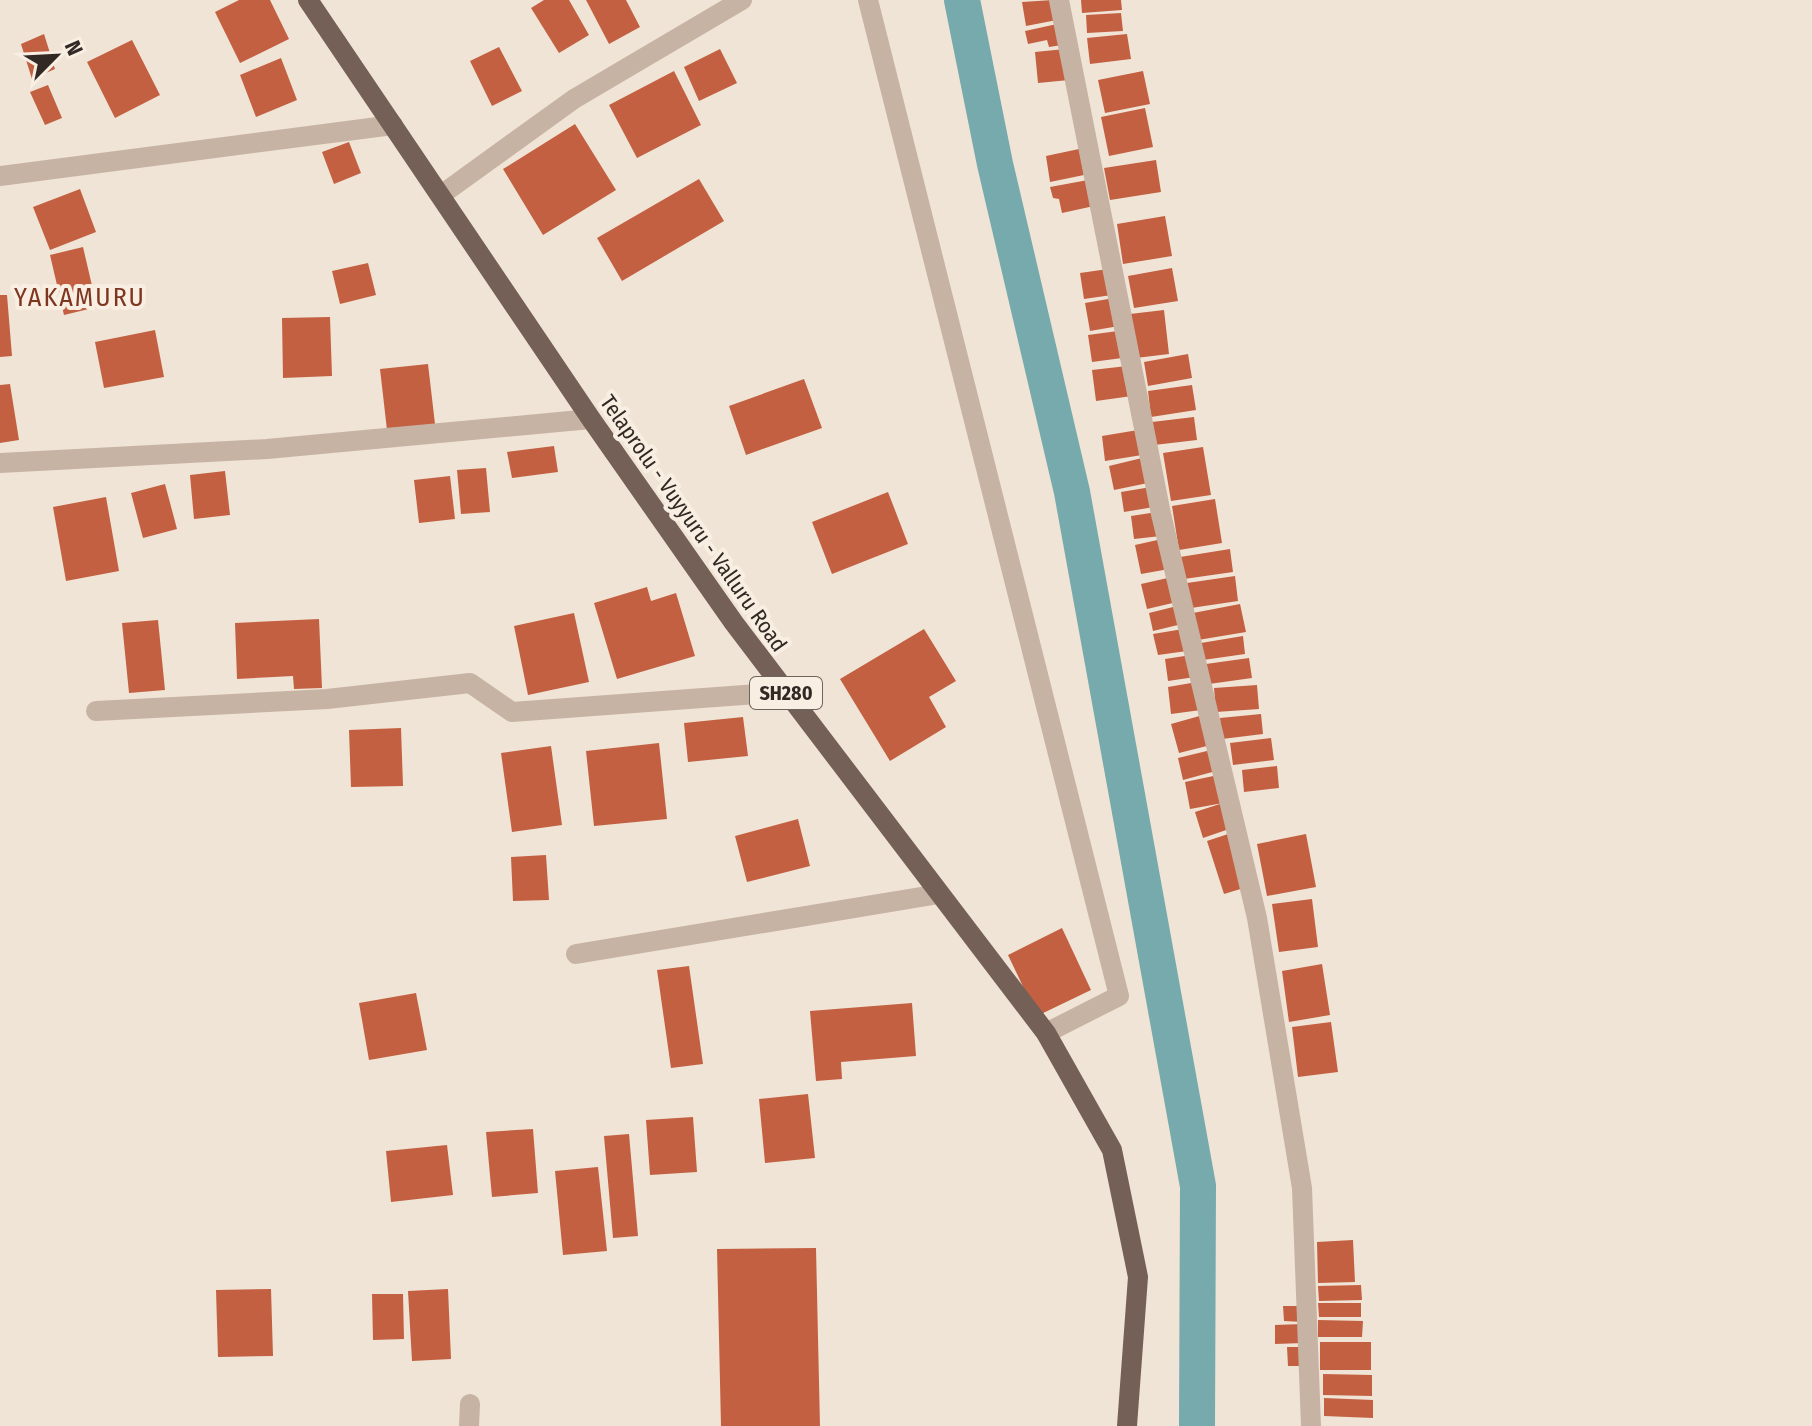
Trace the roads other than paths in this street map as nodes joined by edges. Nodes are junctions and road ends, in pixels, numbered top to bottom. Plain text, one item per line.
1 (308, 0) edge
2 (742, 0) edge
3 (868, 0) edge
4 (1059, 0) edge
5 (393, 125) junction
6 (0, 176) edge
7 (441, 195) junction
8 (591, 419) junction
9 (0, 463) edge
10 (785, 692) junction
11 (96, 711) dead end
12 (939, 894) junction
13 (576, 954) dead end
14 (1046, 1033) junction
15 (470, 1404) dead end
16 (469, 1426) edge
17 (1127, 1426) edge
18 (1311, 1426) edge

1 - 5 main road, Telaprolu - Vuyyuru - Valluru Road / SH280
2 - 7 street
3 - 14 street
4 - 18 street
5 - 6 street
5 - 7 main road, Telaprolu - Vuyyuru - Valluru Road / SH280
7 - 8 main road, Telaprolu - Vuyyuru - Valluru Road / SH280
8 - 9 street
8 - 10 main road, Telaprolu - Vuyyuru - Valluru Road / SH280
10 - 11 street
10 - 12 main road, Telaprolu - Vuyyuru - Valluru Road / SH280
12 - 13 street
12 - 14 main road, Telaprolu - Vuyyuru - Valluru Road / SH280
14 - 17 main road, Telaprolu - Vuyyuru - Valluru Road / SH280
15 - 16 street

